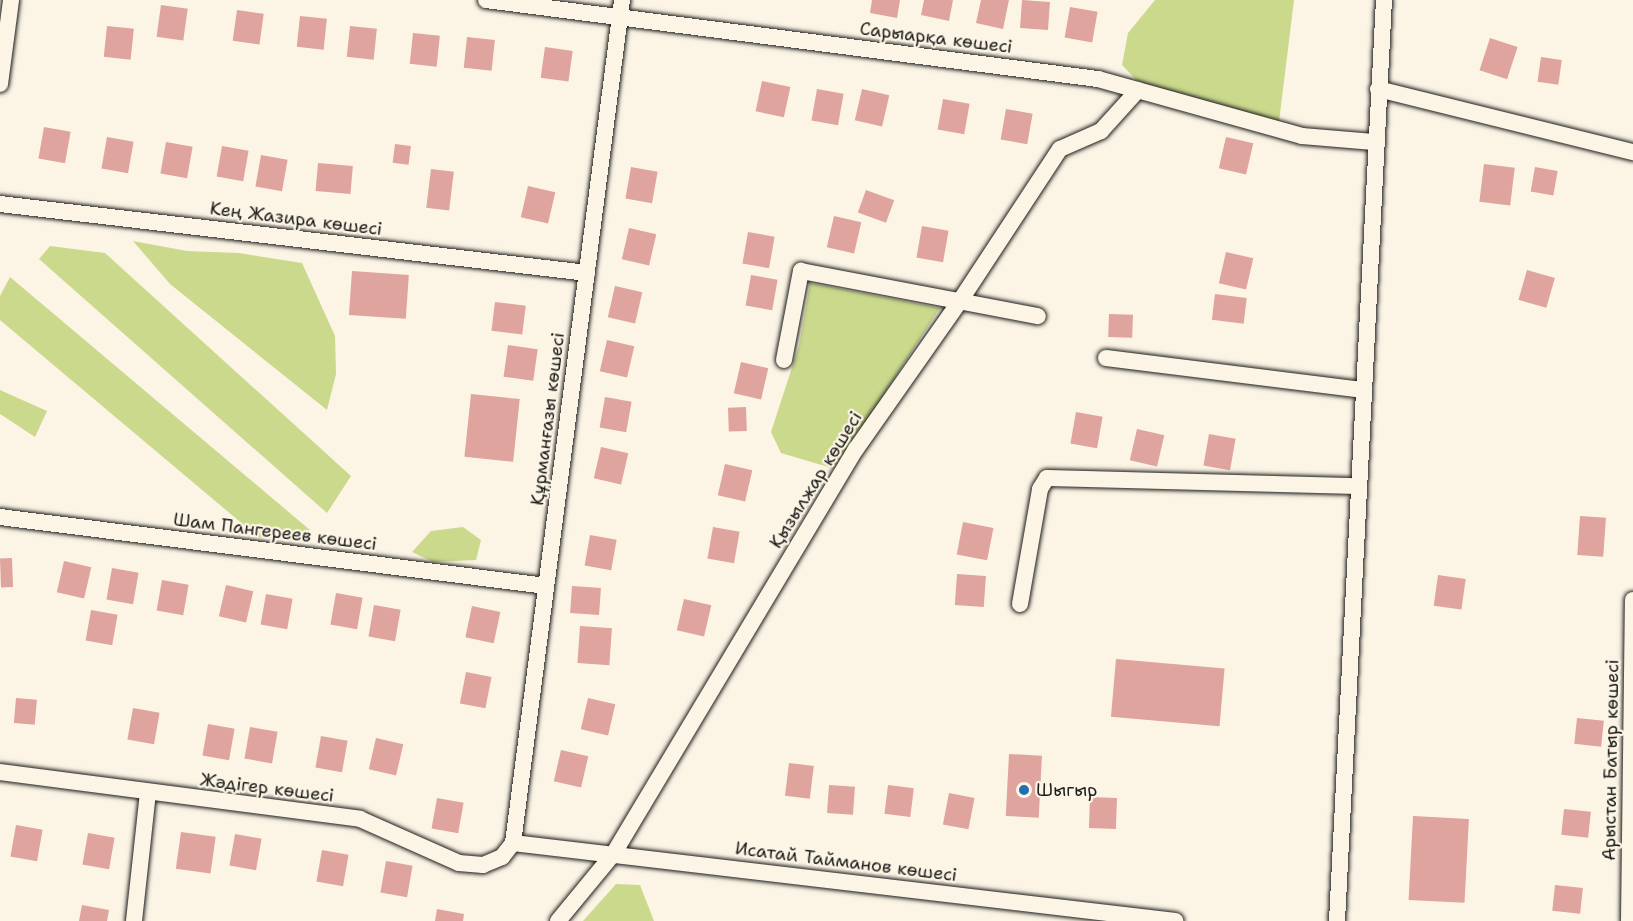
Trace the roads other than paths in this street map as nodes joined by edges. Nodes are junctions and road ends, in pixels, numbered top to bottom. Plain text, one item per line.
1 (11, 0) edge
2 (486, 0) edge
3 (1384, 0) edge
4 (621, 8) edge
5 (0, 84) edge
6 (1378, 89) junction
7 (1138, 90) junction
8 (1374, 142) junction
9 (1633, 152) edge
10 (0, 204) edge
11 (587, 273) junction
12 (960, 301) junction
13 (1038, 316) dead end
14 (1106, 358) dead end
15 (784, 360) dead end
16 (1364, 390) junction
17 (1359, 486) junction
18 (0, 517) edge
19 (546, 586) junction
20 (1633, 600) edge
21 (1020, 604) dead end
22 (0, 772) edge
23 (148, 792) junction
24 (513, 843) junction
25 (614, 853) junction
26 (134, 921) edge
27 (558, 921) edge
28 (1175, 921) edge
29 (1337, 921) edge
30 (1629, 921) edge

1 - 5 street
2 - 4 street, Сарыарқа көшесі
3 - 6 street
4 - 7 street, Сарыарқа көшесі
4 - 11 street, Құрманғазы көшесі
6 - 8 street
6 - 9 street
7 - 8 street, Сарыарқа көшесі
7 - 12 street, Қызылжар көшесі
8 - 16 street
10 - 11 street, Кең Жазира көшесі
11 - 19 street, Құрманғазы көшесі
12 - 13 street
12 - 15 street
12 - 25 street, Қызылжар көшесі
14 - 16 street
16 - 17 street
17 - 21 street
17 - 29 street
18 - 19 street, Шам Пангереев көшесі
19 - 24 street, Құрманғазы көшесі
20 - 30 street, Арыстан Батыр көшесі
22 - 23 street, Жәдігер көшесі
23 - 24 street, Жәдігер көшесі
23 - 26 street
24 - 25 street, Исатай Тайманов көшесі
25 - 27 street, Қызылжар көшесі
25 - 28 street, Исатай Тайманов көшесі

